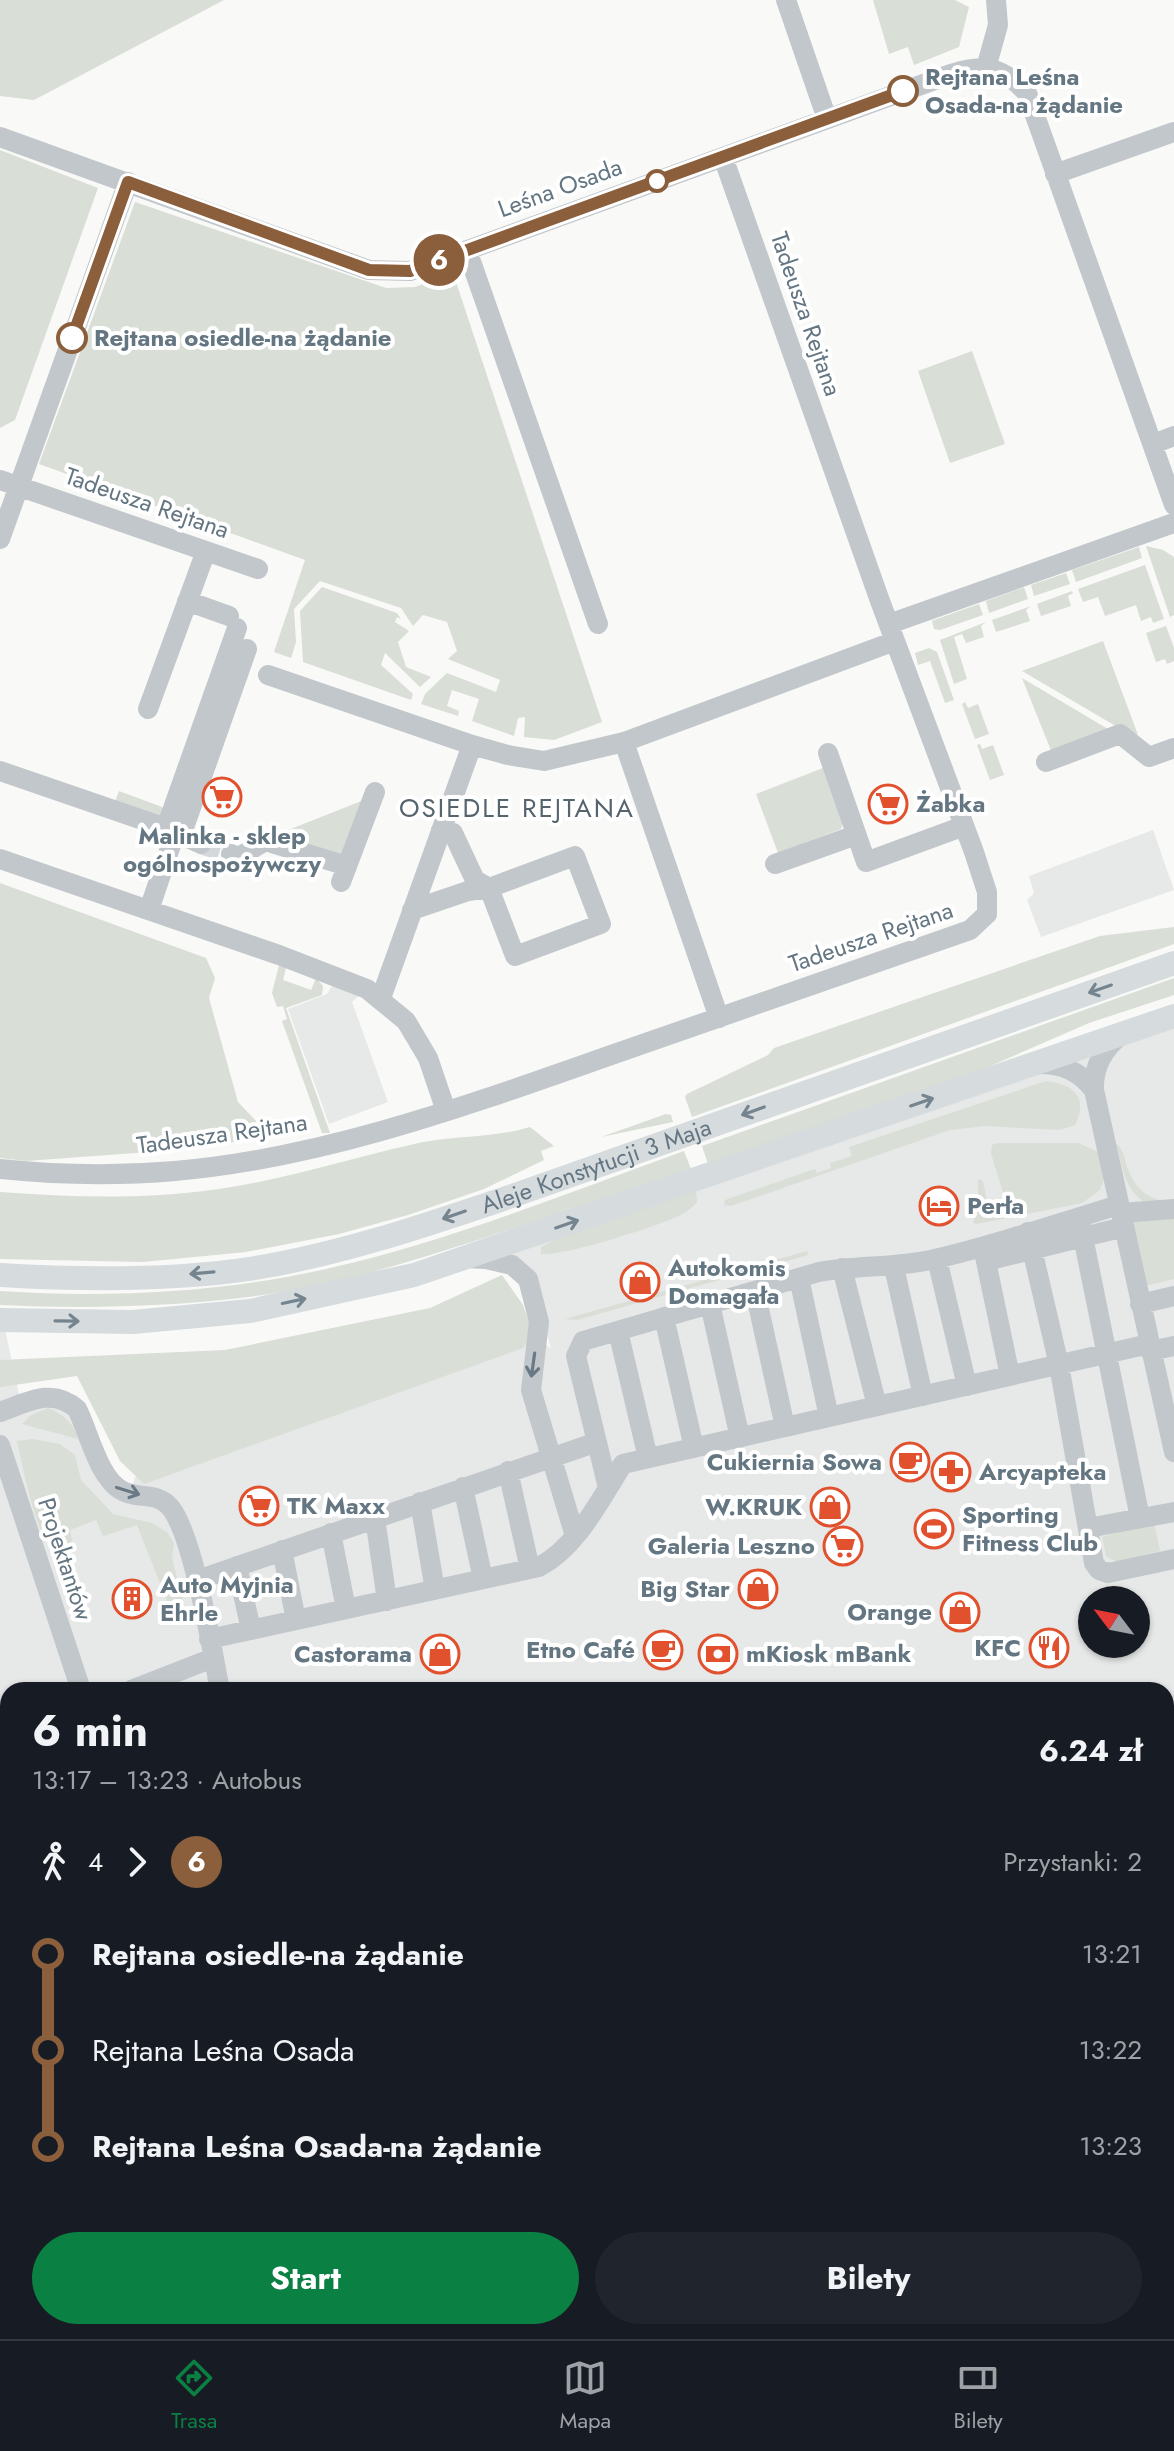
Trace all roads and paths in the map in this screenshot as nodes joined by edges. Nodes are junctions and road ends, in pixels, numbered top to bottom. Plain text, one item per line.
1 (786, 0) edge
2 (996, 0) edge
3 (986, 68) junction
4 (827, 119) junction
5 (1174, 132) edge
6 (0, 137) edge
7 (723, 157) junction
8 (1055, 174) junction
9 (128, 182) junction
10 (467, 250) junction
11 (1174, 436) edge
12 (1153, 444) junction
13 (0, 480) edge
14 (20, 487) junction
15 (1174, 505) edge
16 (1174, 523) edge
17 (0, 539) edge
18 (206, 551) junction
19 (258, 569) dead end
20 (187, 601) junction
21 (598, 624) dead end
22 (892, 632) junction
23 (247, 649) dead end
24 (268, 675) dead end
25 (148, 709) dead end
26 (624, 742) junction
27 (472, 745) junction
28 (1174, 748) edge
29 (828, 753) dead end
30 (1046, 762) dead end
31 (0, 771) edge
32 (375, 792) dead end
33 (964, 826) junction
34 (168, 830) junction
35 (441, 830) junction
36 (856, 835) junction
37 (201, 844) tunnel mouth
38 (231, 854) tunnel mouth
39 (0, 859) edge
40 (775, 864) dead end
41 (489, 888) junction
42 (149, 910) junction
43 (412, 910) junction
44 (1174, 963) edge
45 (381, 998) junction
46 (1174, 1016) edge
47 (719, 1018) junction
48 (1122, 1034) junction
49 (1030, 1065) junction
50 (1094, 1090) junction
51 (446, 1111) junction
52 (0, 1169) edge
53 (1174, 1209) edge
54 (1121, 1215) junction
55 (1081, 1227) junction
56 (1030, 1241) junction
57 (984, 1253) junction
58 (466, 1258) junction
59 (937, 1259) junction
60 (894, 1267) junction
61 (842, 1268) junction
62 (0, 1275) edge
63 (799, 1278) junction
64 (755, 1291) junction
65 (1174, 1296) edge
66 (710, 1304) junction
67 (1140, 1304) junction
68 (664, 1317) junction
69 (0, 1320) edge
70 (618, 1331) junction
71 (1174, 1346) edge
72 (1149, 1347) junction
73 (1105, 1354) junction
74 (1059, 1365) junction
75 (1010, 1376) junction
76 (967, 1386) junction
77 (923, 1396) junction
78 (877, 1406) junction
79 (1169, 1411) edge
80 (0, 1412) edge
81 (829, 1417) junction
82 (785, 1427) junction
83 (740, 1438) junction
84 (597, 1442) junction
85 (0, 1445) edge
86 (694, 1448) junction
87 (1174, 1452) edge
88 (553, 1455) junction
89 (648, 1458) junction
90 (508, 1471) junction
91 (463, 1487) junction
92 (608, 1488) junction
93 (420, 1502) junction
94 (1174, 1512) edge
95 (375, 1518) junction
96 (1140, 1518) junction
97 (1088, 1528) junction
98 (331, 1533) junction
99 (575, 1536) junction
100 (282, 1550) junction
101 (1174, 1559) edge
102 (237, 1566) junction
103 (530, 1569) junction
104 (483, 1579) junction
105 (195, 1581) junction
106 (435, 1590) junction
107 (387, 1601) junction
108 (346, 1609) junction
109 (296, 1620) junction
110 (251, 1630) junction
111 (211, 1648) junction
112 (78, 1682) edge
113 (146, 1682) edge
114 (218, 1682) edge

1 - 4 street
2 - 3 street
3 - 4 street, Leśna Osada
3 - 8 street
4 - 7 street, Leśna Osada
5 - 8 street
6 - 9 street, Leśna Osada
7 - 10 street, Leśna Osada
7 - 22 street, Tadeusza Rejtana
8 - 12 street
9 - 10 street, Leśna Osada
9 - 14 street
10 - 21 street
11 - 12 street
12 - 15 street
13 - 14 street, Tadeusza Rejtana
14 - 17 street
14 - 18 street, Tadeusza Rejtana
16 - 22 street
18 - 19 street, Tadeusza Rejtana
18 - 20 street
20 - 25 street
20 - 34 street
22 - 26 street
22 - 33 street, Tadeusza Rejtana
23 - 34 street
24 - 27 street
26 - 27 street
26 - 47 street
27 - 35 street
28 - 30 street
29 - 36 street
31 - 34 street
32 - 38 street
33 - 36 street
33 - 47 street, Tadeusza Rejtana
34 - 37 street
34 - 42 street
35 - 41 street
35 - 43 street
36 - 40 street
39 - 42 street
41 - 41 street
41 - 43 street
42 - 45 street
43 - 45 street
44 -> 62 main road, Aleje Konstytucji 3 Maja
45 - 51 street
46 - 48 main road, Aleje Konstytucji 3 Maja
47 - 51 street, Tadeusza Rejtana
48 - 49 main road, Aleje Konstytucji 3 Maja
48 - 50 street
49 - 50 street
58 -> 49 main road, Aleje Konstytucji 3 Maja
50 - 54 street
51 - 52 street, Tadeusza Rejtana
53 - 54 street
54 - 55 street
54 - 67 street
55 - 56 street
55 - 73 street
56 - 57 street
56 - 74 street
57 - 59 street
57 - 75 street
69 -> 58 main road, Aleje Konstytucji 3 Maja
58 -> 88 street
59 - 60 street
59 - 76 street
60 - 61 street
60 - 77 street
61 - 63 street
61 - 78 street
63 - 64 street
63 - 81 street
64 - 66 street
64 - 82 street
65 - 67 street
66 - 68 street
66 - 83 street
67 - 72 street
68 - 70 street
68 - 86 street
70 - 84 street
70 - 89 street
71 - 72 street
72 - 73 street
72 - 79 street
73 - 74 street
73 - 96 street
74 - 75 street
74 - 97 street
75 - 76 street
76 - 77 street
77 - 78 street
78 - 81 street
79 - 87 street
80 -> 105 street
81 - 82 street
82 - 83 street
83 - 86 street
84 - 88 street
84 - 92 street
85 - 112 street, Projektantów
86 - 89 street
88 - 90 street
88 - 99 street
89 - 92 street
90 - 91 street
90 - 103 street
91 - 93 street
91 - 104 street
92 - 99 street
93 - 95 street
93 - 106 street
94 - 96 street
95 - 98 street
95 - 107 street
96 - 97 street
97 - 101 street
98 - 100 street
98 - 108 street
99 - 103 street
100 - 102 street
100 - 109 street
102 - 105 street
102 - 110 street
103 - 104 street
104 - 106 street
105 - 111 street
106 - 107 street
107 - 108 street
108 - 109 street
109 - 110 street
110 - 111 street
111 - 113 street
111 - 114 street

